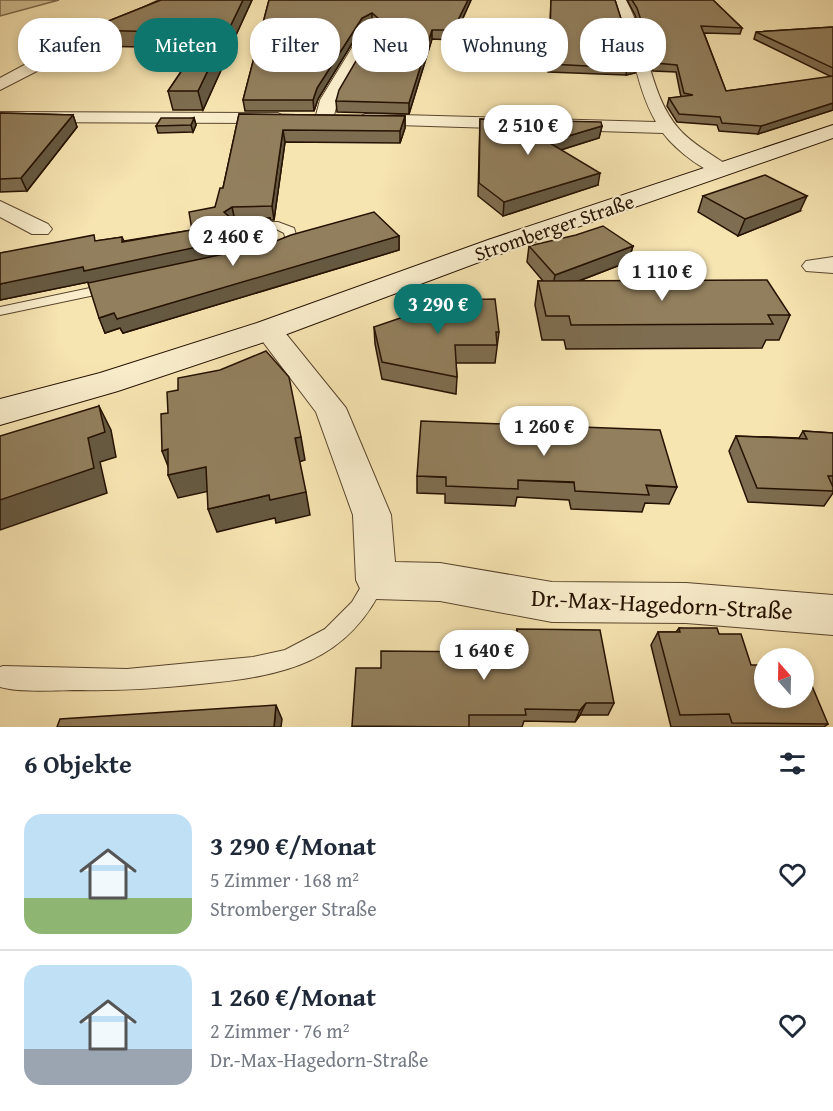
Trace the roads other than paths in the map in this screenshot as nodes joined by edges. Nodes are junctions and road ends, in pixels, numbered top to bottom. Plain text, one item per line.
1 (169, 0) edge
2 (620, 0) edge
3 (352, 61) edge
4 (0, 86) edge
5 (0, 117) edge
6 (324, 118) junction
7 (668, 128) junction
8 (833, 131) edge
9 (721, 170) junction
10 (0, 208) edge
11 (235, 227) edge
12 (40, 229) dead end
13 (264, 254) edge
14 (124, 284) edge
15 (0, 311) edge
16 (268, 330) junction
17 (0, 412) edge
18 (376, 580) junction
19 (833, 615) edge
20 (3, 677) dead end

1 - 4 street
2 - 7 street
3 - 6 street
5 - 6 street
6 - 7 street
7 - 9 street
8 - 9 main road, Stromberger Straße
9 - 16 main road, Stromberger Straße
10 - 12 street
11 - 13 lane
14 - 15 lane
16 - 17 main road, Stromberger Straße
16 - 18 street
18 - 19 street, Dr.-Max-Hagedorn-Straße
18 - 20 lane

